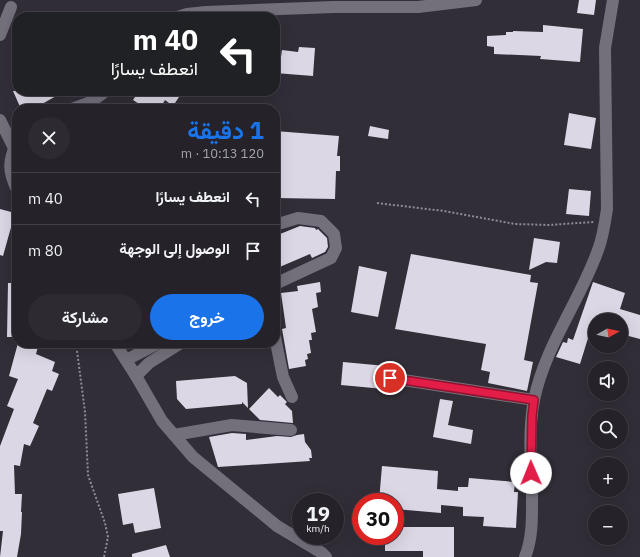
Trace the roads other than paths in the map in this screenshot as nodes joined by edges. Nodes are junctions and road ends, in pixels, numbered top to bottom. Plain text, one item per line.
1 (476, 0) edge
2 (613, 0) edge
3 (418, 4) edge
4 (11, 7) dead end
5 (206, 12) edge
6 (0, 35) edge
7 (99, 96) edge
8 (86, 104) edge
9 (0, 120) edge
10 (12, 139) edge
11 (12, 153) edge
12 (5, 166) edge
13 (12, 175) edge
14 (280, 223) edge
15 (280, 282) edge
16 (119, 348) edge
17 (149, 348) edge
18 (173, 348) edge
19 (277, 348) edge
20 (126, 360) junction
21 (136, 376) junction
22 (390, 378) dead end
23 (292, 397) dead end
24 (534, 400) junction
25 (291, 430) dead end
26 (174, 435) junction
27 (326, 557) edge
28 (526, 557) edge

1 - 3 street
2 - 24 street
3 - 5 street
4 - 6 street
7 - 8 street
9 - 10 street
11 - 12 street
12 - 13 street
14 - 15 street
16 - 20 street
17 - 20 street
18 - 21 street
19 - 23 street
20 - 21 street
21 - 26 street
22 - 24 street
24 - 28 street
25 - 26 street
26 - 27 street

